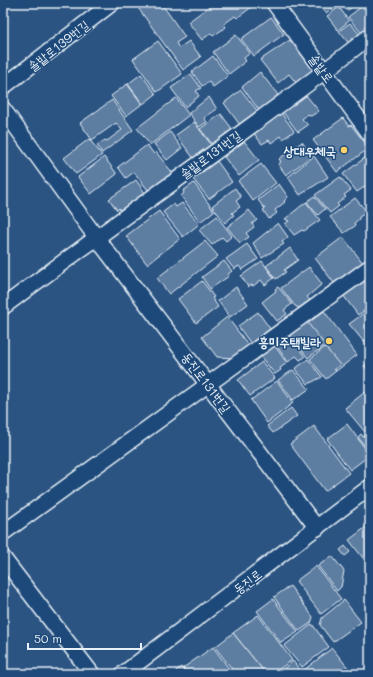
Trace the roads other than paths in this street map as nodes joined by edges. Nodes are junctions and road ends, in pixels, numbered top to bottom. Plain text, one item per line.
1 (112, 3) edge
2 (274, 3) edge
3 (370, 36) edge
4 (325, 72) junction
5 (3, 88) edge
6 (3, 108) edge
7 (370, 134) edge
8 (96, 237) junction
9 (370, 267) edge
10 (3, 307) edge
11 (208, 383) junction
12 (370, 487) edge
13 (317, 528) junction
14 (3, 533) edge
15 (3, 558) edge
16 (92, 674) edge
17 (123, 674) edge

1 - 5 street, 솔밭로139번길
2 - 4 street, 솔밭로
3 - 4 street, 솔밭로131번길
4 - 7 street, 솔밭로
4 - 8 street, 솔밭로131번길
6 - 8 street, 동진로131번길
8 - 10 street
8 - 11 street, 동진로131번길
9 - 11 street
11 - 13 street, 동진로131번길
11 - 14 street
12 - 13 street, 동진로
13 - 17 street, 동진로
15 - 16 street

